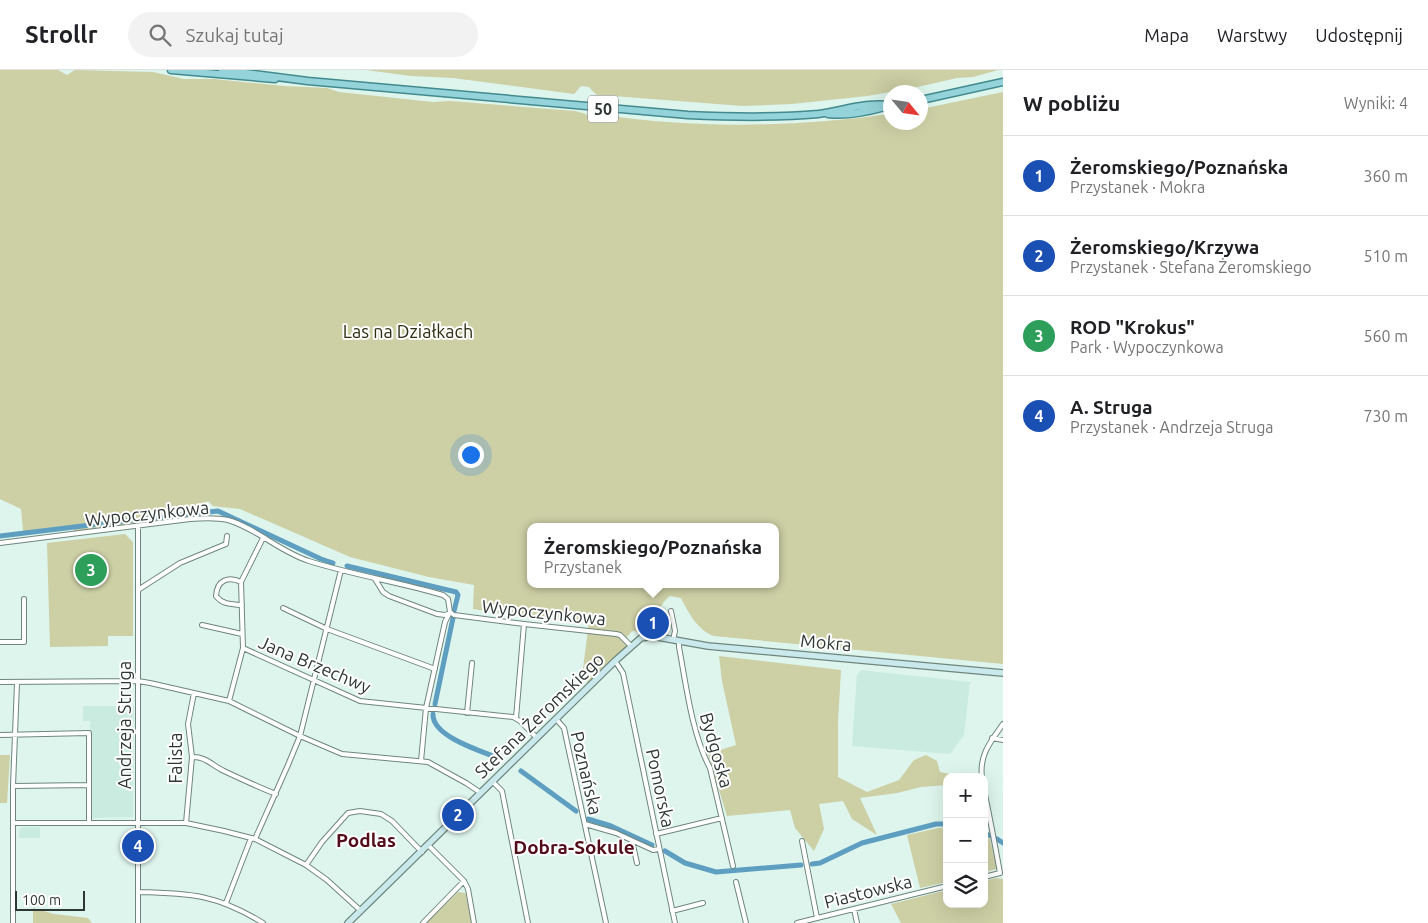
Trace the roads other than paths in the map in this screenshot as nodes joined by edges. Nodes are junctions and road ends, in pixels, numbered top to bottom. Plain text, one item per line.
1 (171, 70) edge
2 (222, 70) edge
3 (288, 79) junction
4 (1003, 82) edge
5 (928, 98) edge
6 (883, 107) edge
7 (138, 526) junction
8 (227, 536) dead end
9 (263, 538) junction
10 (0, 543) edge
11 (341, 570) junction
12 (375, 579) junction
13 (241, 582) junction
14 (138, 590) junction
15 (24, 598) dead end
16 (242, 605) junction
17 (283, 608) dead end
18 (671, 611) dead end
19 (450, 612) junction
20 (524, 624) junction
21 (202, 625) dead end
22 (327, 629) junction
23 (242, 634) junction
24 (647, 636) joint
25 (676, 640) junction
26 (0, 642) edge
27 (632, 646) junction
28 (243, 648) junction
29 (615, 661) junction
30 (472, 663) dead end
31 (435, 669) junction
32 (1003, 674) edge
33 (138, 681) junction
34 (0, 682) edge
35 (314, 682) junction
36 (18, 683) junction
37 (194, 693) junction
38 (229, 701) junction
39 (426, 708) junction
40 (467, 713) junction
41 (516, 718) junction
42 (556, 719) junction
43 (1003, 724) edge
44 (0, 735) edge
45 (15, 735) junction
46 (300, 736) junction
47 (537, 738) junction
48 (992, 738) junction
49 (1003, 740) edge
50 (192, 757) junction
51 (420, 761) junction
52 (982, 773) edge
53 (493, 782) junction
54 (89, 785) junction
55 (13, 786) junction
56 (481, 793) junction
57 (276, 794) junction
58 (988, 806) edge
59 (722, 818) junction
60 (89, 822) junction
61 (138, 822) junction
62 (186, 822) junction
63 (14, 823) junction
64 (584, 824) junction
65 (656, 834) junction
66 (253, 839) junction
67 (632, 841) junction
68 (802, 841) dead end
69 (428, 845) junction
70 (659, 849) junction
71 (422, 852) junction
72 (637, 863) dead end
73 (306, 865) junction
74 (734, 866) dead end
75 (988, 876) edge
76 (464, 882) junction
77 (736, 882) dead end
78 (943, 887) edge
79 (139, 892) junction
80 (226, 903) junction
81 (703, 903) dead end
82 (854, 908) junction
83 (672, 910) junction
84 (361, 911) junction
85 (817, 918) junction
86 (13, 923) edge
87 (138, 923) edge
88 (263, 923) edge
89 (348, 923) edge
90 (423, 923) edge
91 (474, 923) edge
92 (528, 923) edge
93 (606, 923) edge
94 (675, 923) edge
95 (746, 923) edge
96 (796, 923) edge
97 (857, 923) edge

1 - 3 main road, 50
2 - 3 main road, 50
3 - 6 main road, 50
4 - 5 main road
7 - 9 street, Wypoczynkowa
7 - 10 street, Wypoczynkowa
7 - 14 street, Andrzeja Struga
8 - 14 street
9 - 11 street, Wypoczynkowa
9 - 13 street, Jana Brzechwy
11 - 12 street, Wypoczynkowa
11 - 22 street
12 - 19 street, Wypoczynkowa
12 - 19 street, Wypoczynkowa
13 - 16 street, Jana Brzechwy
13 - 16 street
14 - 33 street, Andrzeja Struga
15 - 26 street
16 - 23 street, Jana Brzechwy
17 - 22 street
18 - 25 street, Bydgoska
19 - 20 street, Wypoczynkowa
19 - 31 street
20 - 27 street, Wypoczynkowa
20 - 41 street
21 - 23 street, Jana Brzechwy
22 - 31 street
22 - 35 street
23 - 28 street, Jana Brzechwy
24 - 25 street, Mokra
24 - 27 street, Stefana Żeromskiego
25 - 32 street, Mokra
25 - 59 street, Bydgoska
27 - 29 street, Stefana Żeromskiego
28 - 35 street, Jana Brzechwy
28 - 38 street, Jana Brzechwy
29 - 42 street, Stefana Żeromskiego
29 - 65 street, Pomorska
30 - 40 street
31 - 39 street
33 - 36 street
33 - 37 street
33 - 61 street, Andrzeja Struga
34 - 36 street
35 - 39 street, Jana Brzechwy
35 - 46 street
36 - 45 street
37 - 38 street
37 - 50 street, Falista
38 - 46 street
39 - 40 street, Jana Brzechwy
39 - 51 street
40 - 41 street, Jana Brzechwy
41 - 47 street
42 - 47 street, Stefana Żeromskiego
42 - 64 street, Poznańska
43 - 48 street
44 - 45 street
45 - 54 street
45 - 55 street
46 - 51 street
46 - 57 street
47 - 53 street, Stefana Żeromskiego
48 - 49 street
48 - 52 street
50 - 57 street
50 - 62 street, Falista
51 - 56 street
53 - 56 street, Stefana Żeromskiego
53 - 92 street
54 - 55 street
54 - 60 street
55 - 63 street
56 - 69 street, Stefana Żeromskiego
57 - 66 street
58 - 75 street
59 - 65 street
59 - 74 street, Bydgoska
60 - 61 street
60 - 63 street
61 - 62 street
61 - 79 street, Andrzeja Struga
62 - 66 street
63 - 86 street
64 - 67 street
64 - 93 street, Poznańska
65 - 70 street, Pomorska
66 - 73 street
66 - 80 street
67 - 70 street
67 - 72 street
68 - 85 street
69 - 71 street, Stefana Żeromskiego
69 - 76 street
70 - 83 street, Pomorska
71 - 73 street
71 - 84 street, Stefana Żeromskiego
73 - 84 street
76 - 90 street
76 - 91 street
77 - 95 street
78 - 82 street, Piastowska
79 - 80 street
79 - 87 street, Andrzeja Struga
80 - 88 street
81 - 83 street
82 - 85 street, Piastowska
82 - 97 street
83 - 94 street, Pomorska
84 - 89 street, Stefana Żeromskiego
85 - 96 street, Piastowska

